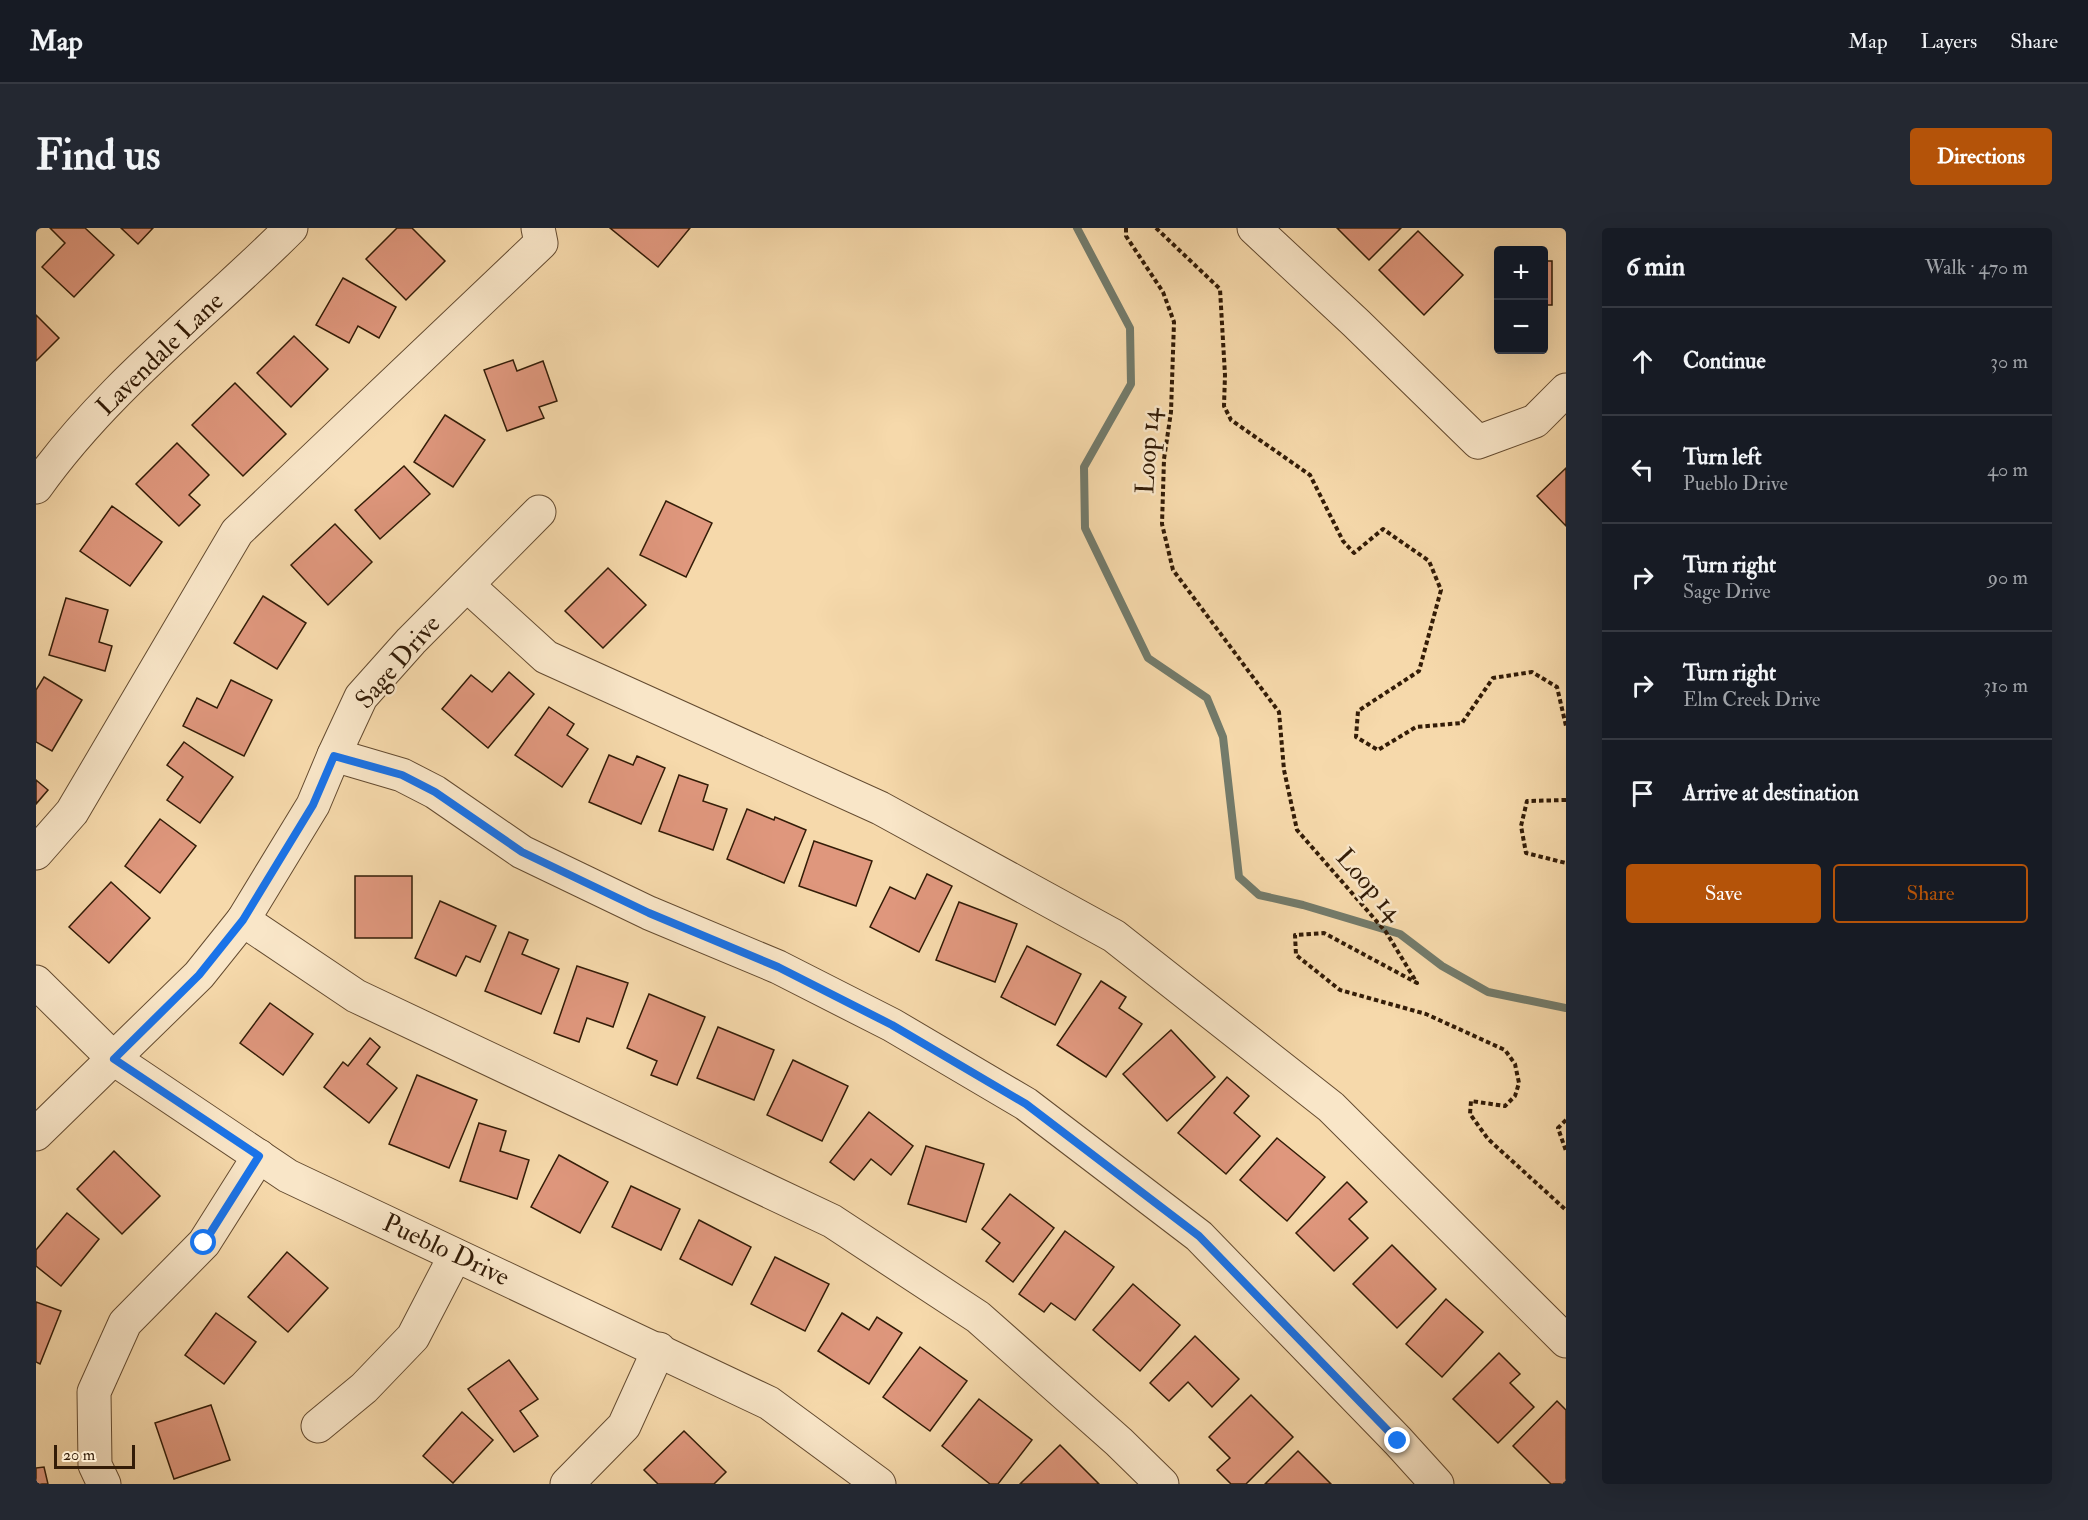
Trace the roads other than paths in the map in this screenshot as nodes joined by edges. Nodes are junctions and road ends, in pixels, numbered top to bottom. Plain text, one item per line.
1 (538, 228) edge
2 (1254, 228) edge
3 (288, 229) edge
4 (1566, 390) edge
5 (36, 487) edge
6 (539, 512) dead end
7 (467, 585) junction
8 (334, 756) junction
9 (36, 853) edge
10 (243, 920) junction
11 (36, 982) edge
12 (114, 1059) junction
13 (36, 1134) edge
14 (259, 1156) junction
15 (455, 1256) junction
16 (1566, 1341) edge
17 (659, 1349) junction
18 (318, 1426) dead end
19 (858, 1479) edge
20 (104, 1484) edge
21 (567, 1484) edge
22 (1162, 1484) edge
23 (1437, 1484) edge

1 - 9 street
2 - 4 street
3 - 5 street, Lavendale Lane
6 - 7 street, Sage Drive
7 - 8 street, Sage Drive
7 - 16 street
8 - 10 street, Sage Drive
8 - 23 street
10 - 12 street, Sage Drive
10 - 22 street
11 - 12 street, Pueblo Drive
12 - 13 street, Sage Drive
12 - 14 street, Pueblo Drive
14 - 15 street, Pueblo Drive
14 - 20 street
15 - 17 street, Pueblo Drive
15 - 18 street
17 - 19 street, Pueblo Drive
17 - 21 street

